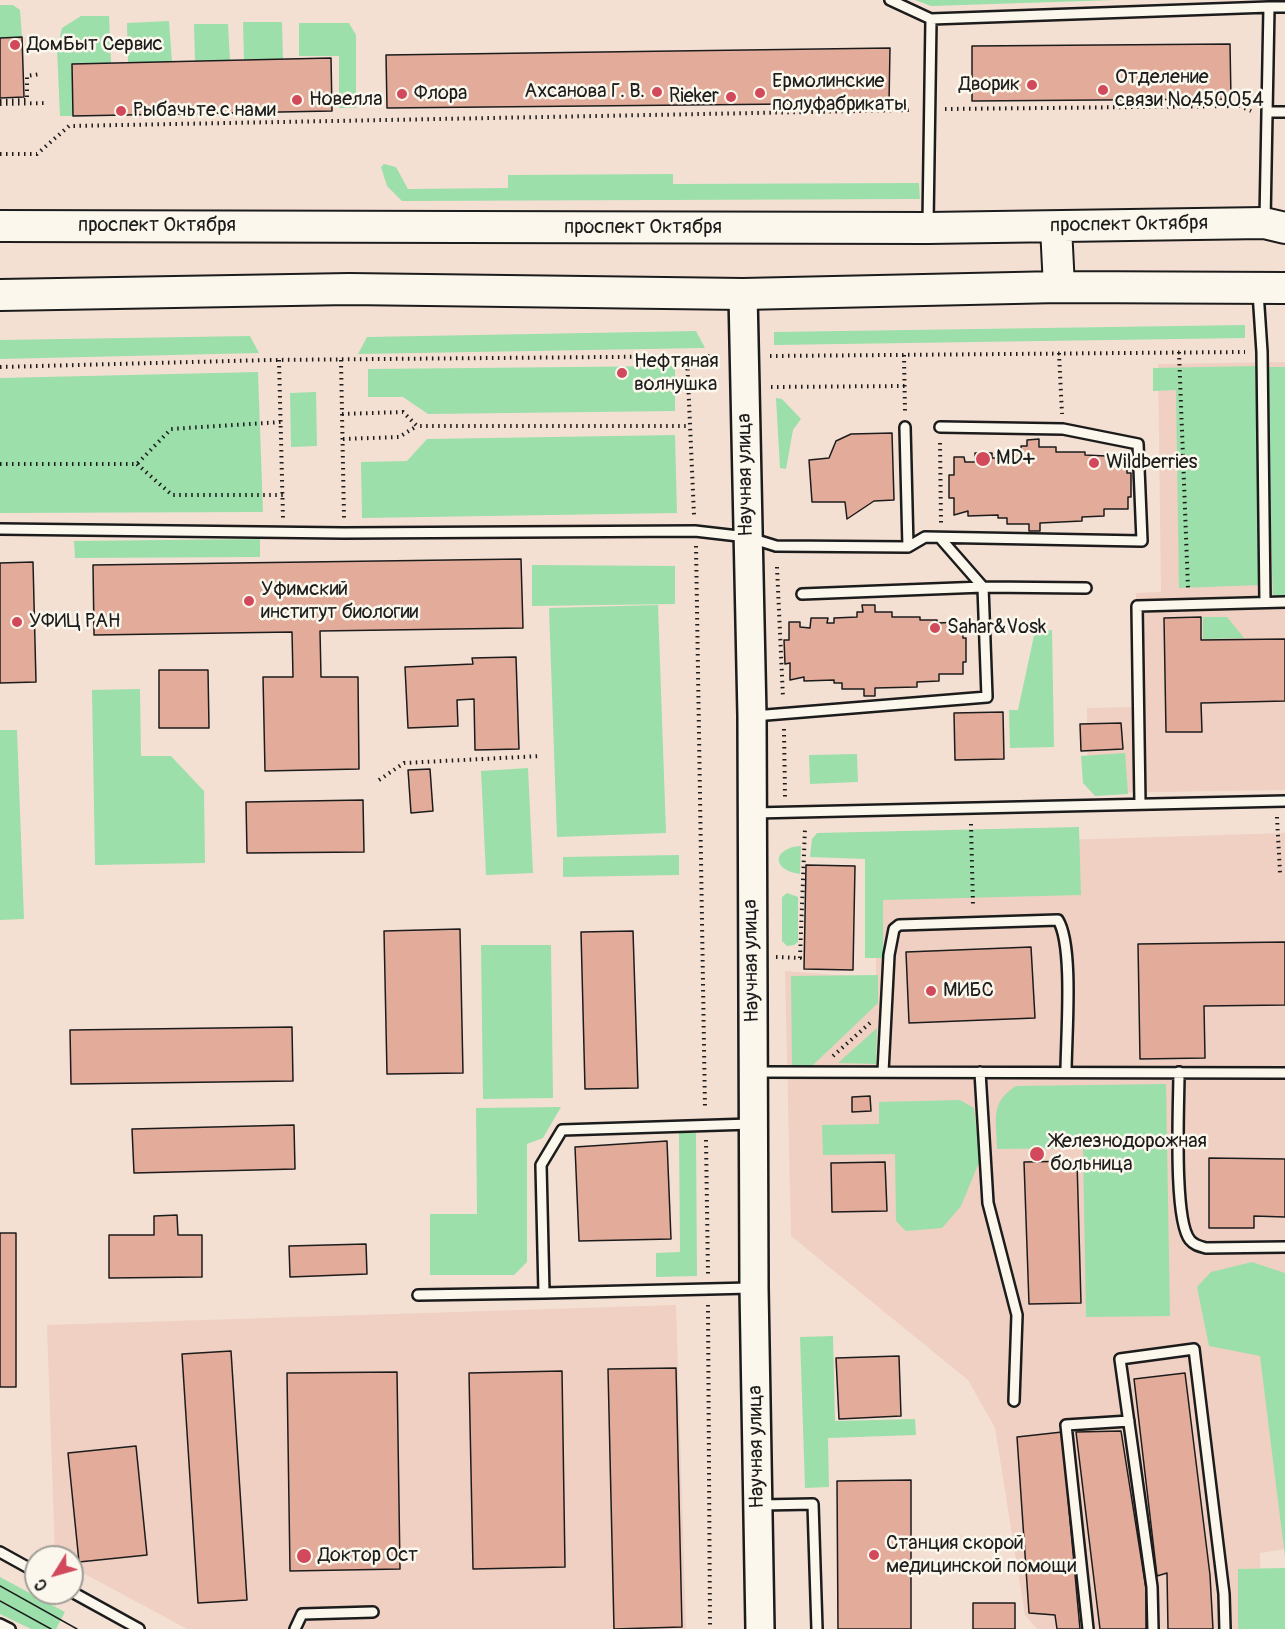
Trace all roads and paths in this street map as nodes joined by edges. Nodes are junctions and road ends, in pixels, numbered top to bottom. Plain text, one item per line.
1 (890, 0) edge
2 (1269, 7) junction
3 (1285, 7) edge
4 (931, 19) junction
5 (40, 74) dead end
6 (0, 103) edge
7 (48, 103) dead end
8 (930, 109) junction
9 (1285, 112) edge
10 (1267, 115) junction
11 (0, 154) edge
12 (1275, 225) edge
13 (0, 226) edge
14 (1056, 227) junction
15 (928, 228) junction
16 (1059, 287) junction
17 (1272, 288) edge
18 (742, 294) junction
19 (0, 295) edge
20 (1179, 352) junction
21 (1262, 352) junction
22 (1059, 353) junction
23 (904, 355) junction
24 (757, 356) junction
25 (687, 357) junction
26 (279, 360) junction
27 (341, 360) junction
28 (770, 366) dead end
29 (0, 367) edge
30 (770, 376) dead end
31 (905, 386) junction
32 (771, 387) junction
33 (771, 398) dead end
34 (342, 414) junction
35 (281, 422) junction
36 (417, 426) junction
37 (690, 426) junction
38 (905, 427) joint
39 (940, 427) joint
40 (1063, 429) junction
41 (343, 439) junction
42 (0, 464) edge
43 (137, 464) junction
44 (283, 495) junction
45 (0, 529) edge
46 (695, 531) junction
47 (284, 532) junction
48 (344, 532) junction
49 (747, 537) junction
50 (941, 539) junction
51 (776, 546) junction
52 (908, 547) junction
53 (983, 588) junction
54 (1086, 588) dead end
55 (802, 594) dead end
56 (1285, 602) edge
57 (1265, 603) junction
58 (1188, 605) junction
59 (784, 714) junction
60 (752, 716) junction
61 (541, 756) dead end
62 (379, 780) dead end
63 (1281, 801) edge
64 (1140, 804) junction
65 (970, 808) junction
66 (806, 812) junction
67 (752, 813) junction
68 (786, 813) junction
69 (1280, 873) dead end
70 (973, 923) junction
71 (772, 957) dead end
72 (886, 1008) junction
73 (753, 1072) junction
74 (815, 1072) junction
75 (883, 1072) junction
76 (980, 1072) junction
77 (1066, 1072) junction
78 (1179, 1072) junction
79 (1285, 1073) edge
80 (754, 1124) junction
81 (706, 1125) junction
82 (1285, 1247) edge
83 (754, 1288) junction
84 (708, 1289) junction
85 (544, 1293) junction
86 (418, 1295) dead end
87 (1014, 1401) dead end
88 (1128, 1421) junction
89 (758, 1505) junction
90 (0, 1552) edge
91 (24, 1565) edge
92 (84, 1599) edge
93 (373, 1612) dead end
94 (0, 1624) edge
95 (10, 1629) edge
96 (139, 1629) edge
97 (295, 1629) edge
98 (710, 1629) edge
99 (760, 1629) edge
100 (817, 1629) edge
101 (1088, 1629) edge
102 (1153, 1629) edge
103 (1225, 1629) edge

1 - 4 lane
2 - 3 lane
2 - 4 lane
2 - 10 lane
4 - 8 lane
5 - 6 path
6 - 7 path
8 - 10 path
8 - 11 path
8 - 15 lane
9 - 10 lane
10 - 12 lane
12 - 14 main road, проспект Октября
13 - 15 main road, проспект Октября
14 - 15 main road, проспект Октября
14 - 16 main road
16 - 17 main road
16 - 18 main road
17 - 21 lane
18 - 19 main road
18 - 24 street, Научная улица
20 - 21 path
20 - 22 path
20 - 58 path
21 - 57 lane
22 - 23 path
22 - 40 path
23 - 24 path
23 - 31 path
24 - 25 path
24 - 28 path
24 - 49 street, Научная улица
25 - 27 path
25 - 37 path
26 - 27 path
26 - 29 path
26 - 35 path
27 - 34 path
30 - 32 path
31 - 32 path
31 - 38 path
32 - 33 path
34 - 36 path
34 - 41 path
35 - 43 path
35 - 44 path
36 - 37 path
36 - 41 path
37 - 46 path
38 - 52 lane
39 - 40 lane
39 - 50 path
40 - 50 lane
41 - 48 path
42 - 43 path
43 - 44 path
44 - 47 path
45 - 47 lane
46 - 48 lane
46 - 49 lane
46 - 81 path
47 - 48 lane
49 - 51 lane
49 - 60 street, Научная улица
50 - 52 lane
50 - 53 lane
51 - 52 lane
51 - 59 path
53 - 54 lane
53 - 55 lane
53 - 59 lane
56 - 57 lane
57 - 58 lane
58 - 64 lane
59 - 60 lane
59 - 68 path
60 - 67 street, Научная улица
61 - 62 path
63 - 64 lane
63 - 69 path
64 - 65 lane
65 - 66 lane
65 - 70 path
66 - 68 lane
66 - 71 path
67 - 68 lane
67 - 73 street, Научная улица
70 - 72 lane
70 - 77 lane
72 - 74 path
72 - 75 lane
73 - 74 lane
73 - 80 street, Научная улица
74 - 75 lane
75 - 76 lane
76 - 77 lane
76 - 87 lane
77 - 78 lane
78 - 79 lane
78 - 82 lane
80 - 81 lane
80 - 83 street, Научная улица
81 - 84 path
81 - 85 lane
83 - 84 lane
83 - 89 street, Научная улица
84 - 85 lane
84 - 98 path
85 - 86 lane
88 - 101 lane
88 - 102 lane
88 - 103 lane
89 - 99 street, Научная улица
89 - 100 lane
90 - 91 lane
92 - 96 lane
93 - 97 lane
94 - 95 lane

